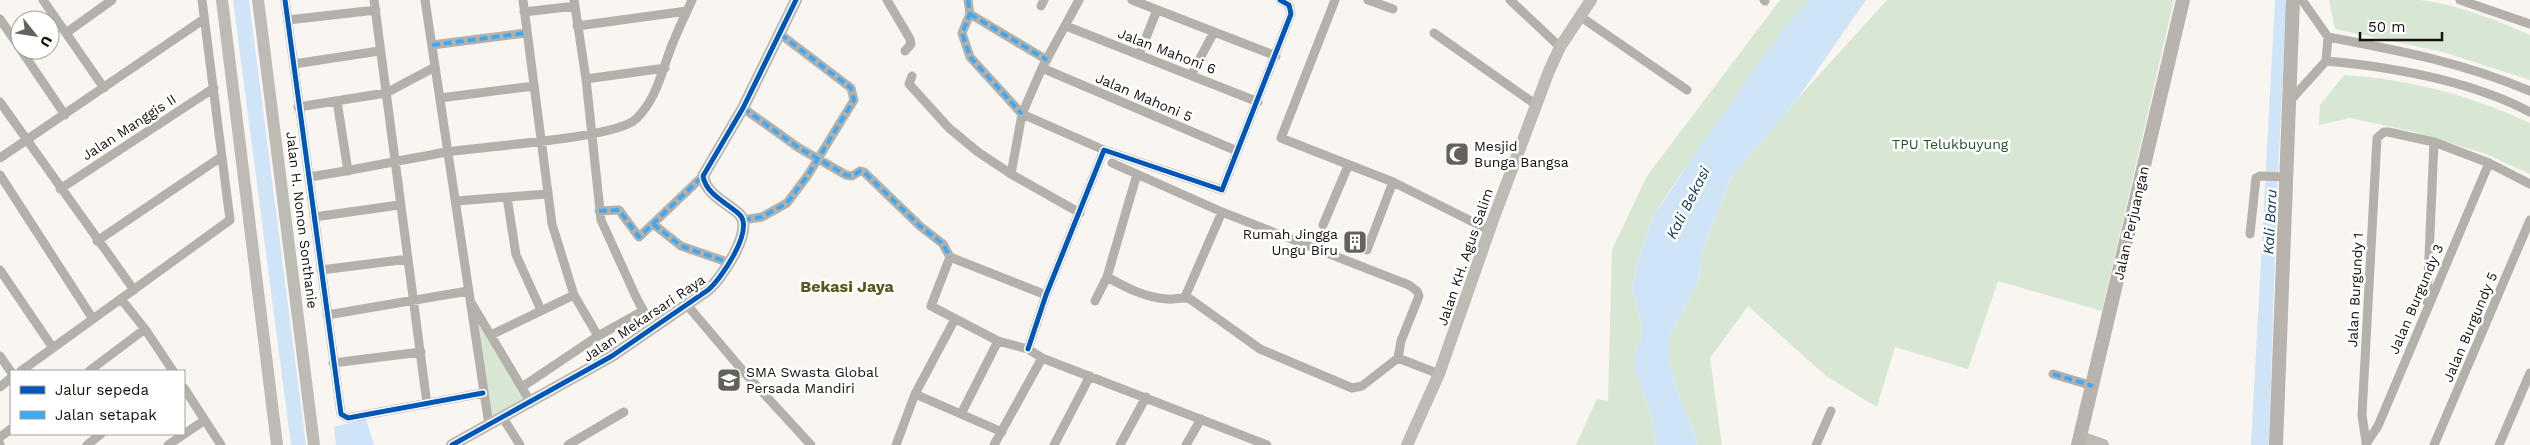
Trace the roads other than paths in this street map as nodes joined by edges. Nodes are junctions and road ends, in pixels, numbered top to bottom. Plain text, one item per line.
1 (43, 0) edge
2 (112, 0) edge
3 (202, 0) edge
4 (222, 0) edge
5 (258, 0) edge
6 (285, 0) edge
7 (374, 0) edge
8 (425, 0) edge
9 (523, 0) edge
10 (692, 0) edge
11 (796, 0) edge
12 (887, 0) edge
13 (968, 0) edge
14 (1079, 0) edge
15 (1132, 0) edge
16 (1280, 0) edge
17 (1335, 0) edge
18 (1368, 0) edge
19 (1510, 0) edge
20 (1591, 0) edge
21 (2183, 0) edge
22 (2293, 0) edge
23 (2302, 0) edge
24 (2460, 0) edge
25 (574, 3) edge
26 (1393, 9) dead end
27 (376, 10) junction
28 (1157, 10) junction
29 (687, 11) junction
30 (524, 12) junction
31 (970, 14) junction
32 (1581, 17) junction
33 (0, 19) edge
34 (204, 19) junction
35 (288, 20) junction
36 (2530, 24) edge
37 (577, 26) junction
38 (1066, 26) junction
39 (1214, 32) junction
40 (66, 33) junction
41 (526, 33) junction
42 (1434, 33) dead end
43 (10, 34) edge
44 (780, 34) junction
45 (2328, 37) junction
46 (432, 45) junction
47 (1560, 47) junction
48 (379, 51) junction
49 (905, 51) dead end
50 (1139, 55) junction
51 (1276, 56) junction
52 (28, 60) edge
53 (1047, 60) junction
54 (2326, 61) junction
55 (294, 64) junction
56 (436, 67) junction
57 (665, 68) junction
58 (1042, 68) junction
59 (1191, 75) junction
60 (912, 76) dead end
61 (586, 79) junction
62 (534, 86) junction
63 (104, 88) junction
64 (214, 88) junction
65 (1687, 90) dead end
66 (2530, 91) edge
67 (386, 93) junction
68 (440, 98) junction
69 (337, 101) junction
70 (0, 102) edge
71 (1258, 102) junction
72 (2289, 102) junction
73 (1535, 104) junction
74 (298, 106) junction
75 (744, 108) junction
76 (2530, 112) edge
77 (65, 114) junction
78 (1022, 114) junction
79 (592, 133) junction
80 (26, 140) junction
81 (540, 142) junction
82 (2434, 142) junction
83 (1104, 150) junction
84 (1237, 151) junction
85 (448, 152) junction
86 (221, 157) junction
87 (0, 158) edge
88 (817, 160) junction
89 (395, 162) junction
90 (1112, 163) dead end
91 (2489, 163) junction
92 (1348, 166) junction
93 (348, 171) junction
94 (1011, 174) junction
95 (1137, 174) junction
96 (0, 175) edge
97 (703, 176) junction
98 (309, 177) junction
99 (2284, 177) junction
100 (1393, 182) junction
101 (2530, 184) edge
102 (60, 189) junction
103 (547, 194) junction
104 (506, 197) junction
105 (456, 201) junction
106 (399, 205) junction
107 (599, 211) junction
108 (1222, 212) junction
109 (1080, 213) junction
110 (314, 217) junction
111 (743, 220) junction
112 (2530, 220) edge
113 (653, 224) junction
114 (1323, 225) dead end
115 (1489, 230) junction
116 (2250, 234) dead end
117 (97, 241) junction
118 (1367, 250) dead end
119 (950, 257) junction
120 (408, 258) junction
121 (730, 263) junction
122 (0, 270) edge
123 (321, 270) junction
124 (1107, 277) junction
125 (134, 290) junction
126 (468, 291) junction
127 (574, 295) junction
128 (1046, 295) junction
129 (1185, 297) junction
130 (121, 299) junction
131 (413, 300) junction
132 (1095, 301) dead end
133 (471, 302) junction
134 (687, 305) junction
135 (2427, 307) junction
136 (541, 310) junction
137 (643, 311) junction
138 (327, 315) junction
139 (93, 319) junction
140 (955, 319) junction
141 (653, 328) junction
142 (145, 329) junction
143 (491, 335) junction
144 (598, 336) junction
145 (998, 341) junction
146 (53, 348) junction
147 (1028, 349) junction
148 (421, 352) junction
149 (0, 356) edge
150 (1042, 358) junction
151 (1398, 358) junction
152 (333, 363) junction
153 (22, 370) edge
154 (90, 370) edge
155 (172, 370) edge
156 (10, 371) edge
157 (2530, 373) edge
158 (1439, 374) junction
159 (2053, 374) dead end
160 (1090, 376) junction
161 (10, 379) edge
162 (2093, 386) junction
163 (0, 387) edge
164 (522, 387) junction
165 (185, 390) edge
166 (483, 393) junction
167 (915, 394) junction
168 (1146, 397) junction
169 (531, 402) junction
170 (427, 404) junction
171 (1831, 411) dead end
172 (624, 412) dead end
173 (961, 414) junction
174 (502, 418) junction
175 (205, 420) junction
176 (1201, 420) junction
177 (489, 426) junction
178 (10, 430) edge
179 (1002, 432) junction
180 (185, 434) edge
181 (100, 435) edge
182 (183, 435) edge
183 (0, 438) edge
184 (2079, 441) edge
185 (1248, 442) edge
186 (898, 444) edge
187 (2366, 444) edge
188 (87, 445) edge
189 (168, 445) edge
190 (221, 445) edge
191 (277, 445) edge
192 (314, 445) edge
193 (452, 445) edge
194 (520, 445) edge
195 (568, 445) edge
196 (811, 445) edge
197 (994, 445) edge
198 (1054, 445) edge
199 (1120, 445) edge
200 (1186, 445) edge
201 (1267, 445) edge
202 (1407, 445) edge
203 (1816, 445) edge
204 (2104, 445) edge
205 (2276, 445) edge
206 (2434, 445) edge
207 (2499, 445) edge

1 - 40 street
2 - 40 street
3 - 34 street
4 - 191 street
5 - 192 street, Jalan H. Nonon Sonthanie
6 - 35 street
7 - 27 street
8 - 46 street
9 - 30 street
10 - 29 street
11 - 44 street
12 - 49 street
13 - 31 street
14 - 38 street
15 - 28 street
16 - 51 street
17 - 92 street
18 - 26 street
19 - 47 street
20 - 32 street, Jalan KH. Agus Salim
21 - 162 main road, Jalan Perjuangan
22 - 72 main road
23 - 45 street
24 - 36 street
25 - 30 street
25 - 37 street
27 - 35 street
27 - 48 street
28 - 39 street
28 - 50 street
29 - 37 street
29 - 57 street
30 - 41 street
31 - 53 street
31 - 78 street
32 - 47 street, Jalan KH. Agus Salim
32 - 65 street
33 - 43 street
34 - 63 street
34 - 64 street
35 - 55 street
37 - 61 street
38 - 50 street, Jalan Mahoni 6
38 - 53 street
39 - 51 street
39 - 59 street
40 - 63 street
41 - 46 street
41 - 62 street
42 - 73 street
44 - 75 street
44 - 88 street
45 - 54 street
45 - 66 street
46 - 56 street
47 - 73 street, Jalan KH. Agus Salim
48 - 55 street
48 - 67 street
50 - 59 street, Jalan Mahoni 6
51 - 71 street
52 - 77 street
53 - 58 street
54 - 72 street
54 - 76 street
55 - 74 street
56 - 67 street
56 - 68 street
57 - 61 street
57 - 79 street
58 - 78 street
58 - 84 street, Jalan Mahoni 5
59 - 71 street, Jalan Mahoni 6
60 - 94 street
61 - 79 street
62 - 68 street
62 - 81 street
63 - 77 street
64 - 86 street
64 - 102 street, Jalan Manggis II
67 - 69 street
67 - 89 street
68 - 85 street
69 - 74 street
69 - 93 street
70 - 80 street
71 - 84 street
72 - 99 main road
73 - 115 street, Jalan KH. Agus Salim
74 - 98 street
75 - 88 street
75 - 97 street
77 - 80 street
78 - 83 street
78 - 94 street
79 - 81 street
79 - 107 street
80 - 87 street
80 - 102 street
81 - 85 street
81 - 103 street
82 - 91 street
82 - 135 street
82 - 187 street, Jalan Burgundy 1
83 - 84 street
83 - 109 street
85 - 89 street
85 - 105 street
86 - 117 street
86 - 125 street
88 - 111 street
88 - 119 street
89 - 93 street
89 - 106 street
90 - 95 street
91 - 101 street
91 - 135 street, Jalan Burgundy 3
92 - 100 street
92 - 114 street
93 - 98 street
94 - 109 street
95 - 108 street
95 - 124 street
96 - 139 street
97 - 111 street
97 - 113 street
98 - 110 street
99 - 116 street
99 - 205 main road
100 - 115 street
100 - 118 street
102 - 117 street
103 - 104 street
103 - 127 street
104 - 105 street
104 - 136 street
105 - 126 street
106 - 110 street
106 - 120 street
107 - 113 street
107 - 137 street
108 - 129 street
108 - 151 street
109 - 128 street
110 - 123 street
111 - 121 street, Jalan Mekarsari Raya
112 - 206 street, Jalan Burgundy 5
113 - 121 street
115 - 158 street, Jalan KH. Agus Salim
117 - 125 street
119 - 128 street
119 - 140 street
120 - 123 street
120 - 131 street
121 - 134 street, Jalan Mekarsari Raya
122 - 146 street
123 - 138 street
124 - 129 street
124 - 132 street
125 - 130 street
126 - 131 street
126 - 133 street
127 - 136 street
127 - 144 street
128 - 147 street
129 - 151 street
130 - 139 street
130 - 142 street
131 - 138 street
131 - 148 street
133 - 143 street
133 - 166 street
134 - 141 street, Jalan Mekarsari Raya
134 - 196 street
135 - 187 street, Jalan Burgundy 3
136 - 143 street
137 - 141 street
137 - 144 street
138 - 152 street
139 - 146 street
140 - 145 street
140 - 167 street
141 - 169 street, Jalan Mekarsari Raya
142 - 154 street
142 - 155 street
143 - 164 street
144 - 164 street
145 - 147 street
145 - 173 street
146 - 153 street
147 - 150 street
148 - 152 street
148 - 170 street
149 - 156 street
150 - 160 street
150 - 179 street
151 - 158 street
152 - 170 street
157 - 207 street
158 - 202 street, Jalan KH. Agus Salim
159 - 162 street
160 - 168 street
160 - 198 street
161 - 163 street
162 - 184 main road, Jalan Perjuangan
164 - 169 street
165 - 175 street
166 - 170 street
166 - 177 street
167 - 173 street
167 - 186 street
168 - 176 street
168 - 199 street
169 - 174 street, Jalan Mekarsari Raya
171 - 203 street
172 - 195 street
173 - 179 street
174 - 177 street, Jalan Mekarsari Raya
174 - 194 street
175 - 180 street
175 - 190 street
176 - 185 street
176 - 200 street
177 - 193 street, Jalan Mekarsari Raya
178 - 183 street
179 - 197 street
181 - 188 street
182 - 189 street
184 - 204 street
185 - 201 street

